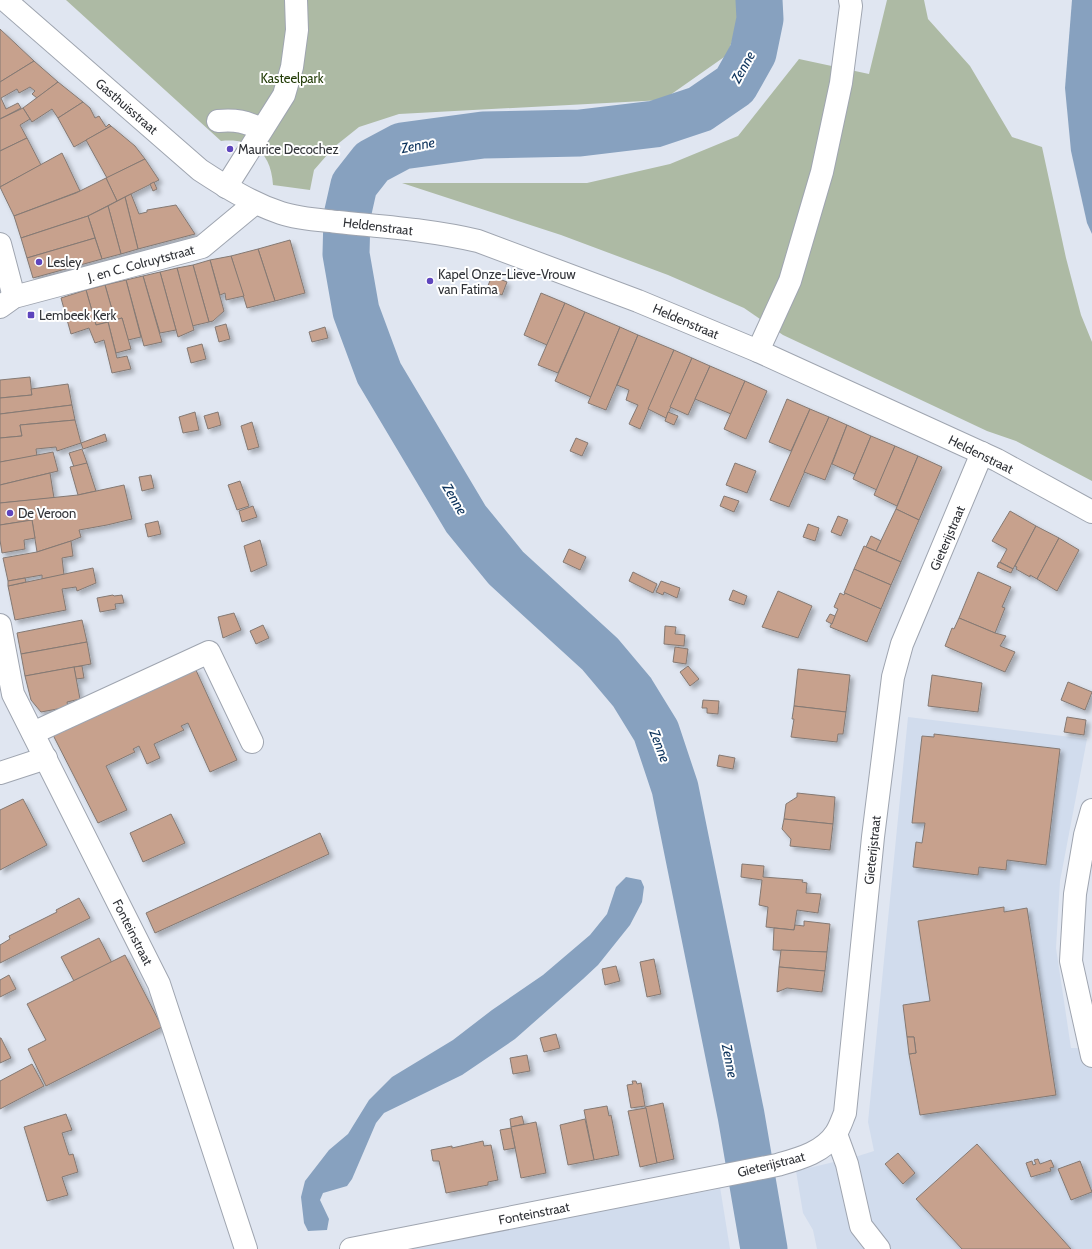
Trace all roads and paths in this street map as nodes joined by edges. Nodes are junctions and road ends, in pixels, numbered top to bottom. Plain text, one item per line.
1 (5, 0) edge
2 (296, 0) edge
3 (850, 0) edge
4 (218, 121) dead end
5 (262, 130) junction
6 (226, 187) junction
7 (255, 203) junction
8 (0, 244) edge
9 (7, 302) edge
10 (758, 351) junction
11 (982, 454) junction
12 (1092, 512) edge
13 (0, 625) edge
14 (33, 733) junction
15 (252, 742) dead end
16 (46, 758) junction
17 (0, 773) edge
18 (1092, 810) edge
19 (1092, 1056) edge
20 (836, 1134) junction
21 (717, 1177) joint
22 (246, 1249) edge
23 (351, 1249) edge
24 (879, 1249) edge

1 - 6 street, Gasthuisstraat
2 - 5 street
3 - 10 street
4 - 5 street
5 - 6 street
6 - 7 street, Gasthuisstraat
7 - 9 street, J. en C. Colruytstraat
7 - 10 street, Heldenstraat
8 - 9 street
10 - 11 street, Heldenstraat
11 - 12 street, Heldenstraat
11 - 20 street, Gieterijstraat
13 - 14 street, Fonteinstraat
14 - 15 street
14 - 16 street, Fonteinstraat
16 - 17 street
16 - 22 street, Fonteinstraat
18 - 19 street
20 - 21 street, Gieterijstraat
20 - 24 street
21 - 23 street, Fonteinstraat

